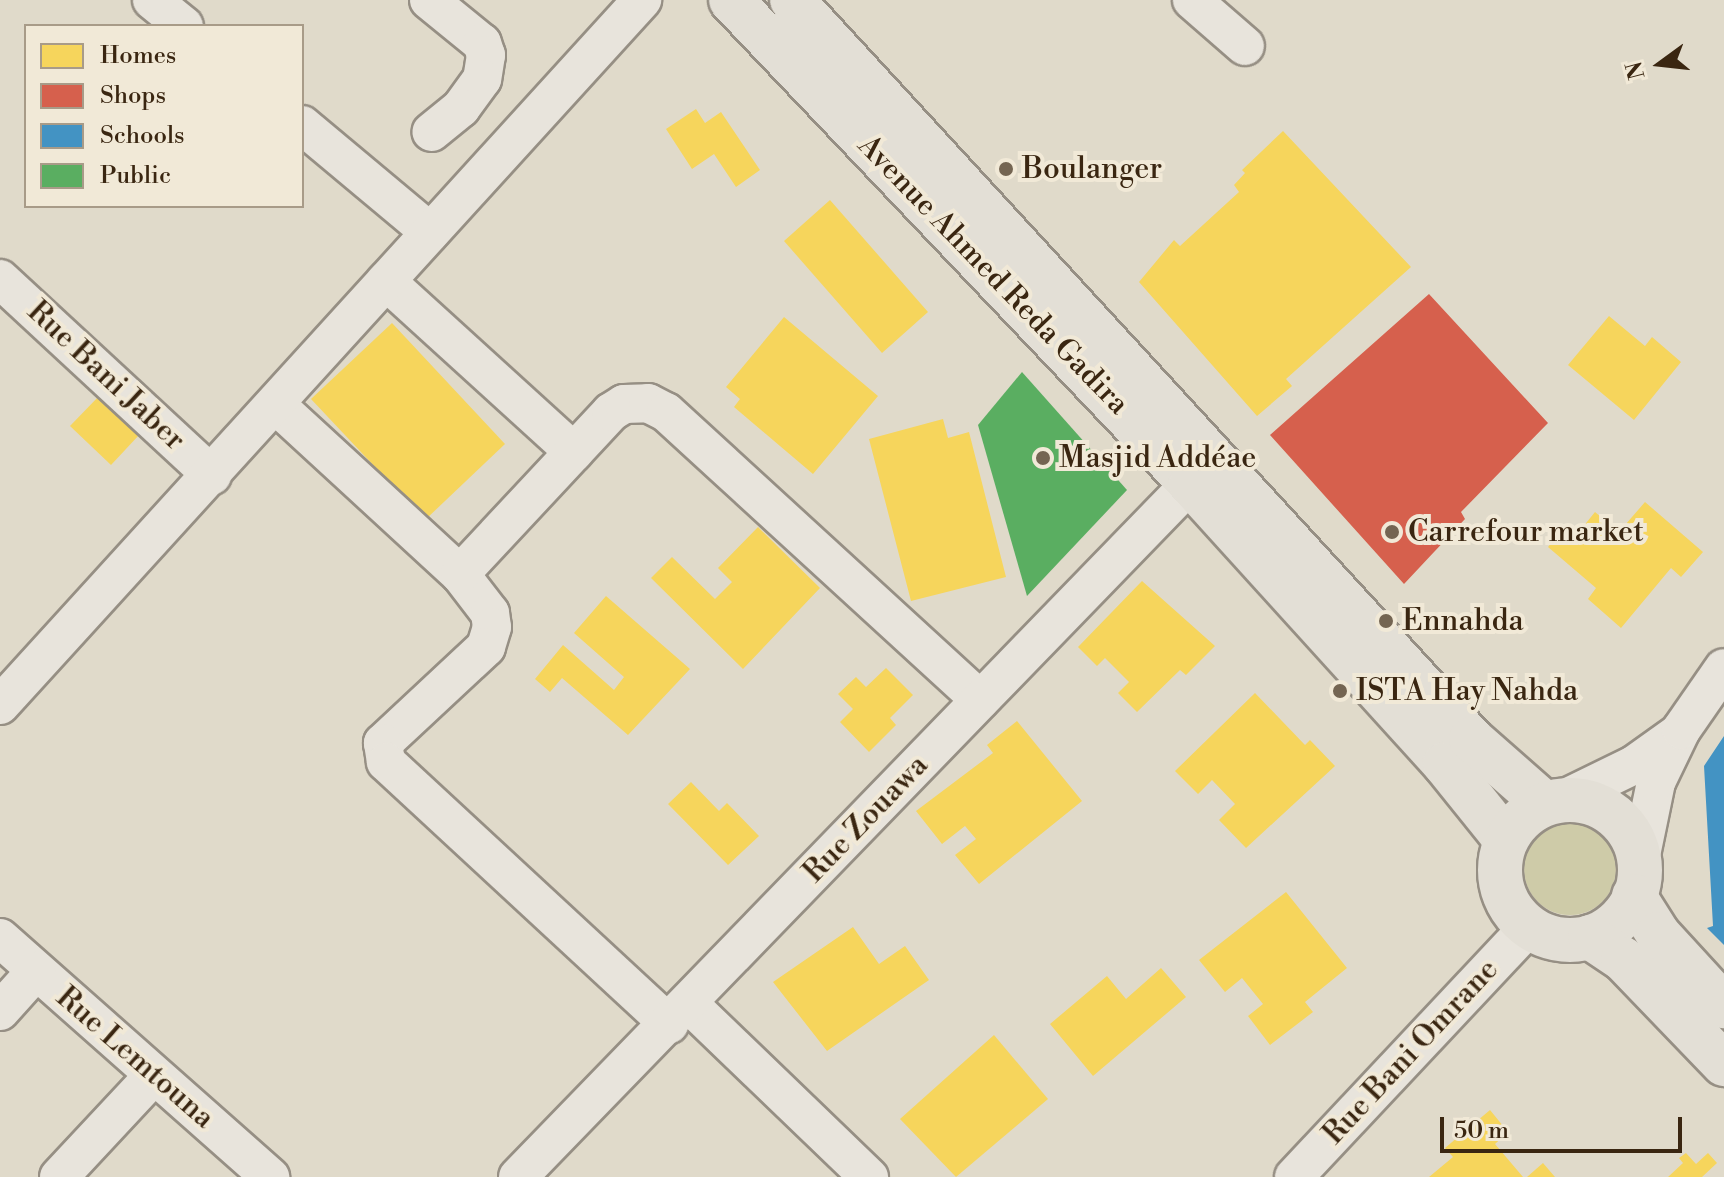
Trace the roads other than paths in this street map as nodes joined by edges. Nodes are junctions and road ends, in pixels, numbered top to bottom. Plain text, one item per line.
1 (152, 0) edge
2 (429, 0) edge
3 (642, 0) edge
4 (731, 0) edge
5 (792, 0) edge
6 (1192, 0) edge
7 (182, 24) edge
8 (1245, 46) dead end
9 (304, 127) edge
10 (431, 132) dead end
11 (430, 232) junction
12 (0, 279) edge
13 (386, 281) junction
14 (275, 404) junction
15 (574, 452) junction
16 (1202, 472) junction
17 (212, 475) junction
18 (460, 574) junction
19 (1724, 668) edge
20 (980, 700) junction
21 (0, 705) edge
22 (1681, 730) junction
23 (1555, 802) junction
24 (1506, 840) junction
25 (1637, 878) junction
26 (1529, 927) junction
27 (1590, 937) junction
28 (0, 938) edge
29 (36, 971) junction
30 (1724, 1006) edge
31 (0, 1011) edge
32 (679, 1014) junction
33 (1724, 1064) edge
34 (154, 1075) junction
35 (59, 1177) edge
36 (270, 1177) edge
37 (518, 1177) edge
38 (869, 1177) edge
39 (1294, 1177) edge

1 - 7 street
2 - 10 street
3 - 11 street
4 - 16 main road, Avenue Ahmed Reda Gadira
5 - 16 main road, Avenue Ahmed Reda Gadira
6 - 8 street
9 - 11 street
11 - 13 street
12 - 17 street, Rue Bani Jaber
13 - 14 street
13 - 15 street
14 - 17 street
14 - 18 street
15 - 18 street
15 - 20 street
16 - 20 street, Rue Zouawa
16 - 23 main road, Avenue Ahmed Reda Gadira
16 - 24 main road, Avenue Ahmed Reda Gadira
17 - 21 street
18 - 32 street
19 - 22 street
20 - 32 street, Rue Zouawa
22 - 23 street
22 - 25 street
23 - 24 main road
23 - 25 main road
24 - 26 main road
25 - 27 main road
25 - 30 main road
26 - 27 main road
26 - 39 street, Rue Bani Omrane
27 - 33 main road
28 - 29 street, Rue Lemtouna
29 - 31 street
29 - 34 street, Rue Lemtouna
32 - 37 street, Rue Zouawa
32 - 38 street
34 - 35 street
34 - 36 street, Rue Lemtouna

